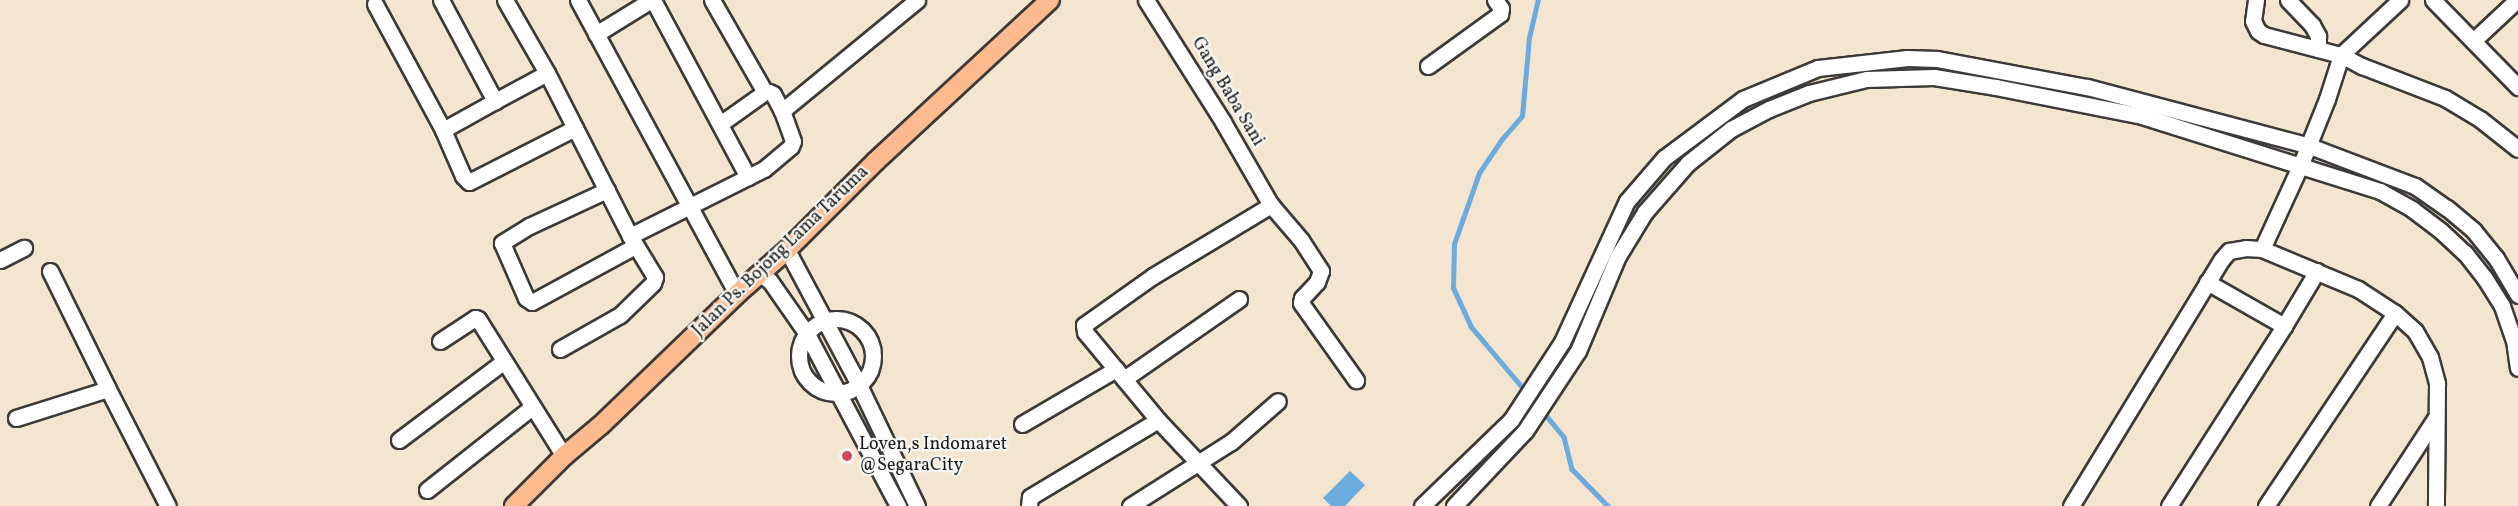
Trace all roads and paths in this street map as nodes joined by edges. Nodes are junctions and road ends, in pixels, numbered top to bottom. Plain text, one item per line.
1 (441, 0) edge
2 (505, 0) edge
3 (578, 0) edge
4 (652, 0) edge
5 (712, 0) edge
6 (917, 0) edge
7 (1050, 0) edge
8 (1146, 0) edge
9 (1495, 0) edge
10 (2256, 0) edge
11 (2288, 0) edge
12 (2400, 0) edge
13 (2433, 0) edge
14 (2517, 0) edge
15 (375, 4) dead end
16 (596, 34) junction
17 (2473, 41) junction
18 (2318, 49) junction
19 (2341, 55) junction
20 (1428, 66) dead end
21 (547, 73) junction
22 (2518, 87) edge
23 (765, 92) junction
24 (495, 101) junction
25 (782, 111) junction
26 (720, 124) junction
27 (575, 128) junction
28 (443, 130) junction
29 (2307, 145) junction
30 (2518, 149) edge
31 (2301, 164) junction
32 (748, 177) junction
33 (607, 190) junction
34 (689, 204) junction
35 (1271, 205) junction
36 (633, 241) junction
37 (24, 248) dead end
38 (2262, 249) junction
39 (787, 250) junction
40 (0, 260) edge
41 (50, 271) dead end
42 (2317, 271) junction
43 (760, 273) junction
44 (2207, 282) junction
45 (737, 294) junction
46 (2518, 295) edge
47 (1239, 299) dead end
48 (2395, 313) junction
49 (826, 321) junction
50 (2284, 326) junction
51 (807, 334) junction
52 (440, 341) dead end
53 (560, 349) dead end
54 (503, 362) junction
55 (2518, 368) edge
56 (1120, 374) junction
57 (1356, 380) dead end
58 (859, 385) junction
59 (108, 389) junction
60 (838, 393) junction
61 (1278, 401) dead end
62 (532, 407) junction
63 (16, 418) dead end
64 (2436, 418) junction
65 (1158, 420) junction
66 (1022, 424) dead end
67 (399, 440) dead end
68 (564, 456) junction
69 (1201, 463) junction
70 (428, 490) dead end
71 (168, 506) edge
72 (514, 506) edge
73 (898, 506) edge
74 (917, 506) edge
75 (1029, 506) edge
76 (1130, 506) edge
77 (1239, 506) edge
78 (1422, 506) edge
79 (1454, 506) edge
80 (2071, 506) edge
81 (2169, 506) edge
82 (2266, 506) edge
83 (2378, 506) edge
84 (2436, 506) edge

1 - 24 street
2 - 21 street
3 - 16 street
4 - 16 street
4 - 26 street
5 - 23 street
6 - 25 street
7 - 39 main road, Jalan Ps. Bojong Lama Taruma
8 - 35 street, Gang Baba Sani
9 - 20 street
10 - 18 street
11 - 18 street
12 - 19 street
13 - 17 street
14 - 17 street
15 - 28 street
16 - 34 street
17 - 22 street
18 - 19 street
19 - 29 street
19 - 30 street
21 - 24 street
21 - 27 street
23 - 25 street
23 - 26 street
24 - 28 street
25 - 32 street
26 - 32 street
27 - 28 street
27 - 33 street
29 - 31 street
29 - 46 street
29 - 78 street
31 - 38 street
31 - 55 street
31 - 79 street
32 - 34 street
33 - 36 street
33 - 36 street
34 - 36 street
34 - 45 street
35 - 56 street
35 - 57 street, Gang Baba Sani
36 - 53 street
37 - 40 street
38 - 42 street
38 - 44 street
39 - 43 main road, Jalan Ps. Bojong Lama Taruma
39 - 49 street
41 - 59 street
42 - 48 street
42 - 50 street
43 - 45 main road, Jalan Ps. Bojong Lama Taruma
43 - 51 street
44 - 50 street
44 - 80 street
45 - 68 main road, Jalan Ps. Bojong Lama Taruma
47 - 56 street
48 - 64 street
48 - 82 street
49 - 51 street
49 - 58 street
49 - 58 street
50 - 81 street
51 - 60 street
51 - 60 street
52 - 54 street
54 - 62 street
54 - 67 street
56 - 65 street
56 - 66 street
58 - 60 street
58 - 74 street
59 - 63 street
59 - 71 street
60 - 73 street
61 - 69 street
62 - 68 street
62 - 70 street
64 - 83 street
64 - 84 street
65 - 69 street
65 - 75 street
68 - 72 main road, Jalan Ps. Bojong Lama Taruma
69 - 76 street
69 - 77 street

